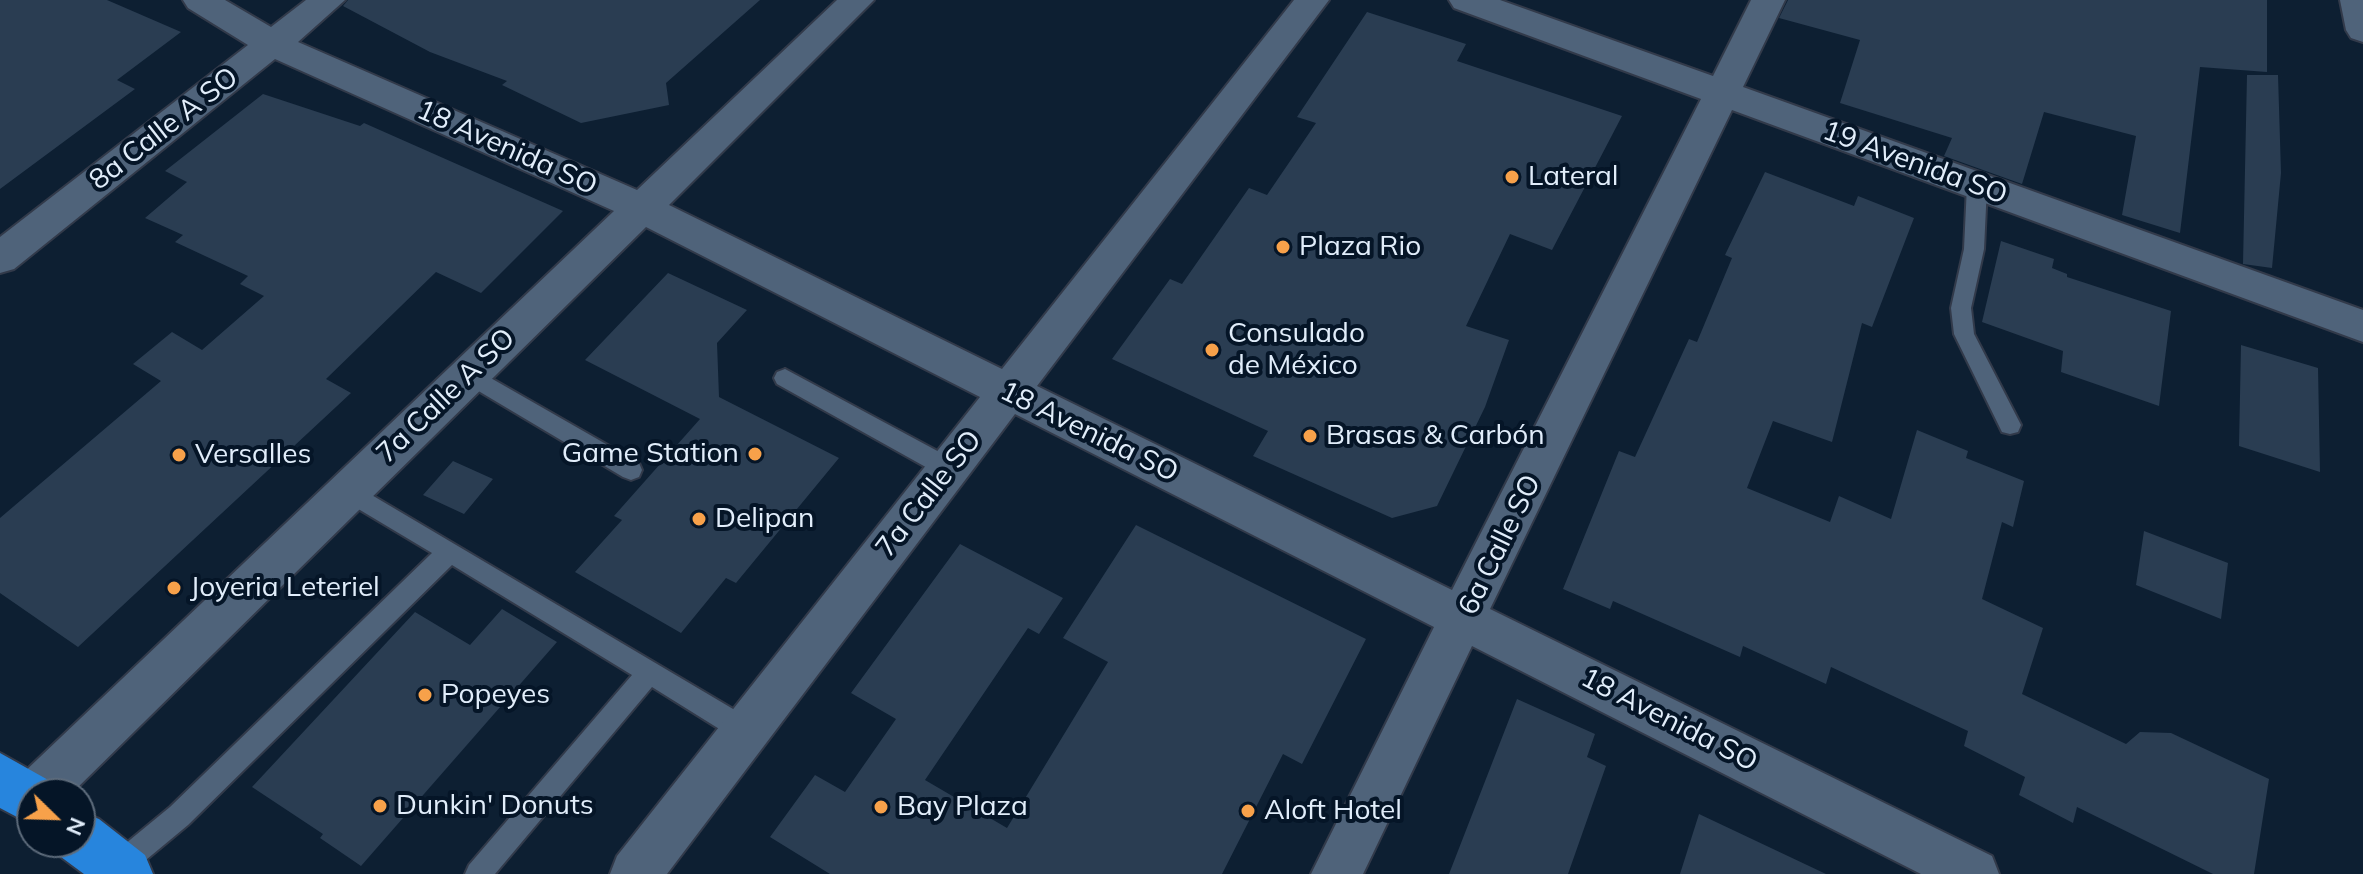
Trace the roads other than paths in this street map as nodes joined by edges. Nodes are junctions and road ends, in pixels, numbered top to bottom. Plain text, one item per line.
1 (200, 0) edge
2 (328, 0) edge
3 (857, 0) edge
4 (1312, 0) edge
5 (1466, 0) edge
6 (1768, 0) edge
7 (2357, 0) edge
8 (2363, 30) edge
9 (272, 44) junction
10 (1722, 93) junction
11 (1977, 186) junction
12 (640, 207) junction
13 (0, 258) edge
14 (2363, 326) edge
15 (468, 374) junction
16 (785, 378) dead end
17 (1008, 392) junction
18 (2010, 425) dead end
19 (948, 468) junction
20 (631, 470) dead end
21 (348, 491) junction
22 (450, 551) junction
23 (1465, 617) junction
24 (648, 674) junction
25 (746, 731) junction
26 (53, 778) edge
27 (108, 860) edge
28 (478, 874) edge
29 (635, 874) edge
30 (1336, 874) edge
31 (1974, 874) edge

1 - 9 street, 18 Avenida SO
2 - 9 street, 8a Calle A SO
3 - 12 street, 7a Calle A SO
4 - 17 street, 7a Calle SO
5 - 10 street, 19 Avenida SO
6 - 10 street, 6a Calle SO
7 - 8 street
9 - 12 street, 18 Avenida SO
9 - 13 street, 8a Calle A SO
10 - 11 street, 19 Avenida SO
10 - 23 street, 6a Calle SO
11 - 14 street, 19 Avenida SO
11 - 18 lane
12 - 15 street, 7a Calle A SO
12 - 17 street, 18 Avenida SO
15 - 20 lane
15 - 21 street, 7a Calle A SO
16 - 19 lane
17 - 19 street, 7a Calle SO
17 - 23 street, 18 Avenida SO
19 - 25 street, 7a Calle SO
21 - 22 lane
21 - 26 street, 7a Calle A SO
22 - 24 lane
22 - 27 lane
23 - 30 street, 6a Calle SO
23 - 31 street, 18 Avenida SO
24 - 25 lane
24 - 28 lane
25 - 29 street, 7a Calle SO

